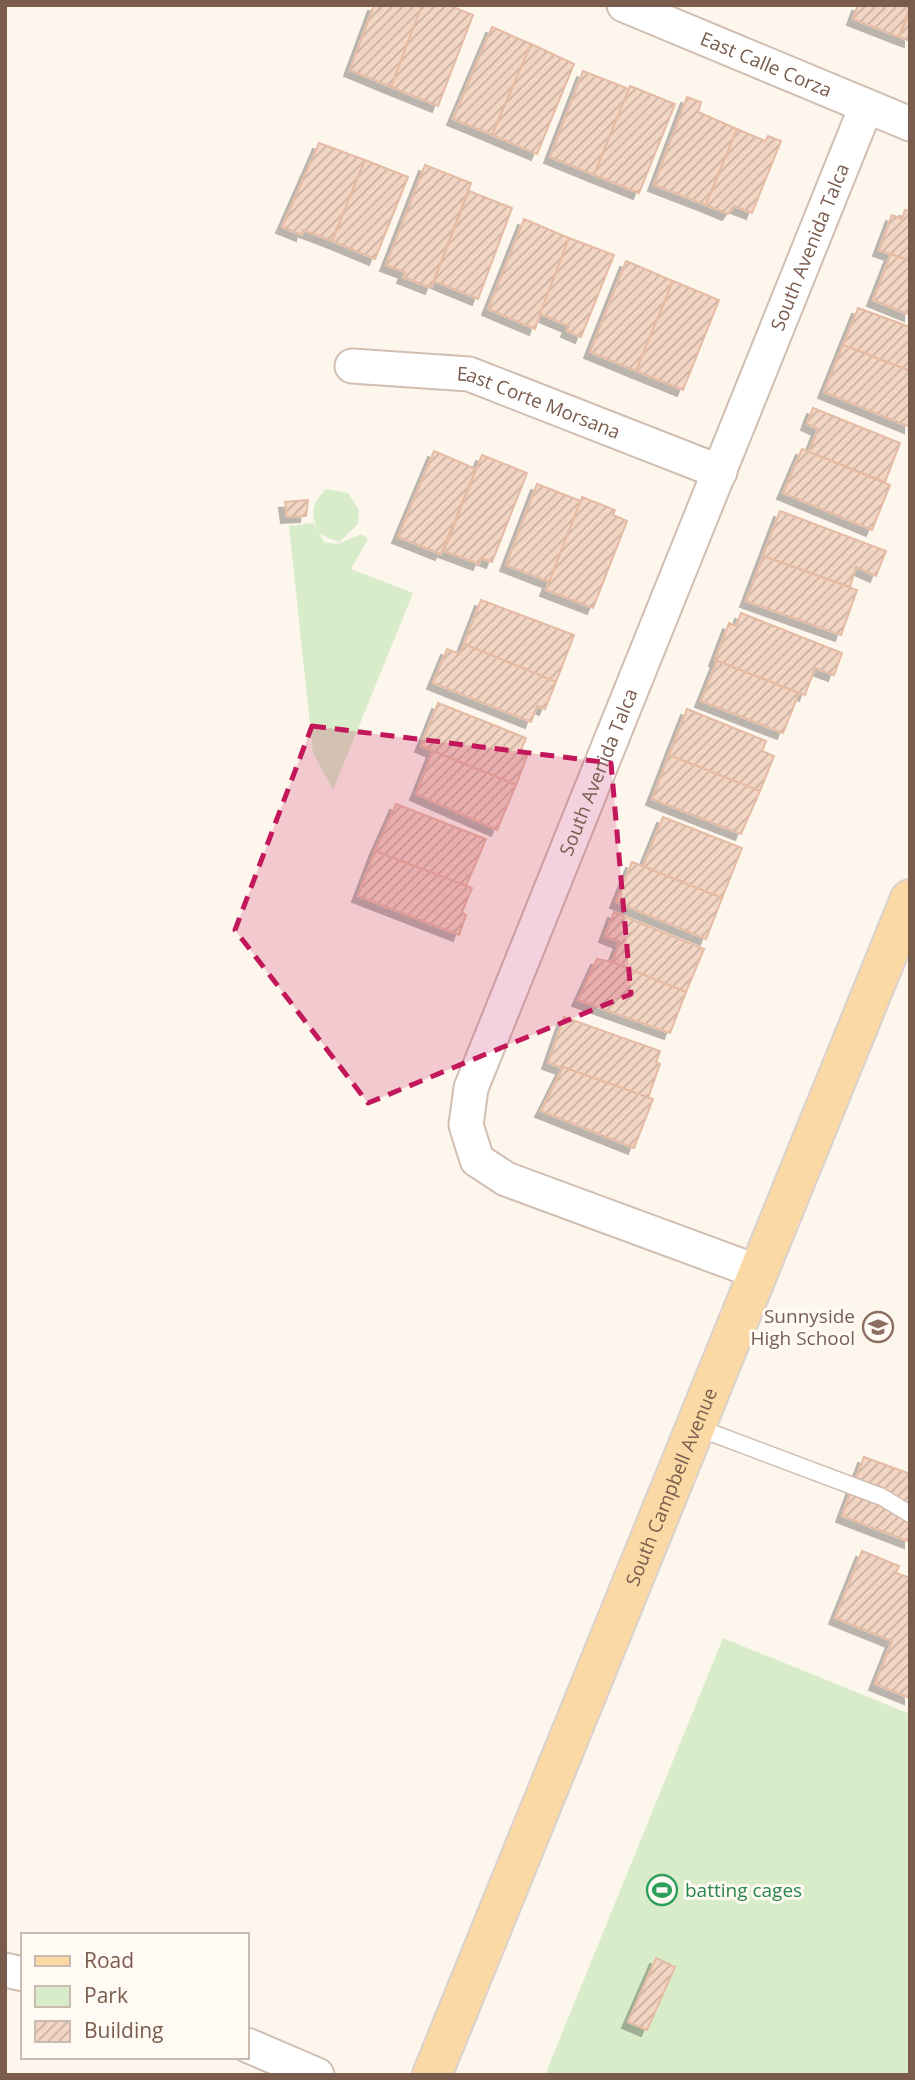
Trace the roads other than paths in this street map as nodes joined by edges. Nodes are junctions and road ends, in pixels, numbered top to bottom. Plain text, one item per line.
1 (624, 5) edge
2 (866, 107) junction
3 (910, 124) edge
4 (352, 366) dead end
5 (720, 472) junction
6 (910, 899) edge
7 (758, 1272) junction
8 (696, 1427) junction
9 (910, 1514) edge
10 (248, 2045) edge
11 (317, 2075) edge
12 (432, 2075) edge

1 - 2 street, East Calle Corza
2 - 3 street, East Calle Corza
2 - 5 street, South Avenida Talca
4 - 5 street, East Corte Morsana
5 - 7 street, South Avenida Talca
6 - 7 main road, South Campbell Avenue
7 - 8 main road, South Campbell Avenue
8 - 9 lane
8 - 12 main road, South Campbell Avenue
10 - 11 street

